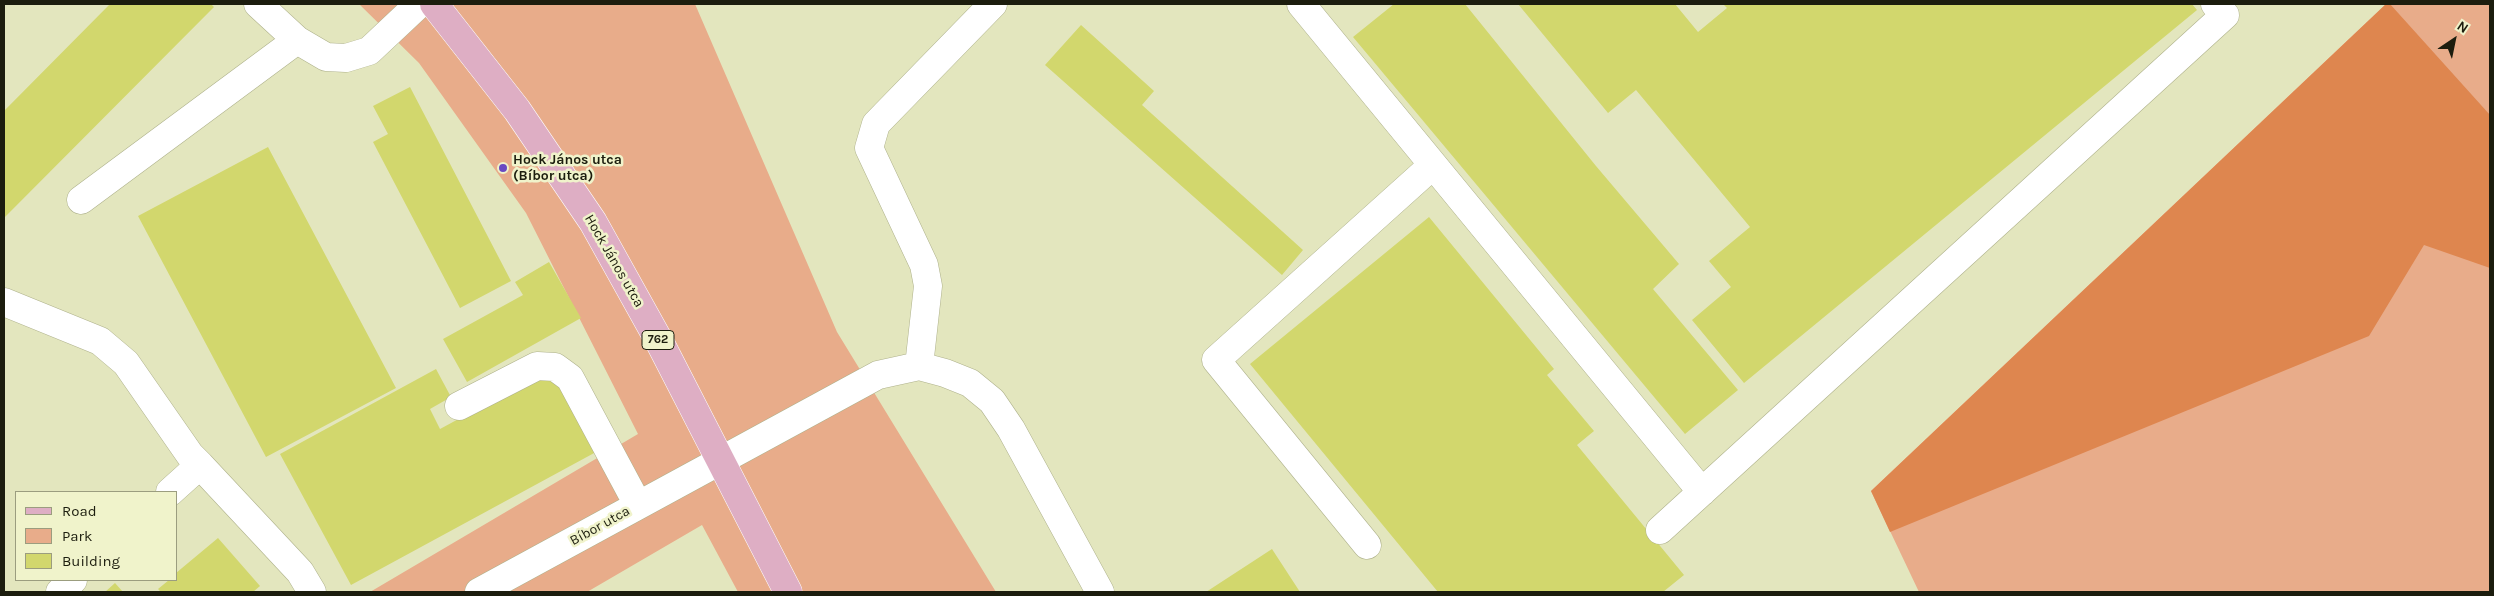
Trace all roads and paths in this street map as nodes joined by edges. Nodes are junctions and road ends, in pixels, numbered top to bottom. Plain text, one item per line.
1 (258, 4) edge
2 (419, 4) edge
3 (434, 4) edge
4 (992, 4) edge
5 (1301, 4) edge
6 (2215, 4) edge
7 (297, 40) junction
8 (1433, 165) junction
9 (81, 200) dead end
10 (4, 302) edge
11 (919, 366) junction
12 (459, 406) dead end
13 (720, 460) junction
14 (200, 464) junction
15 (171, 491) edge
16 (1702, 492) junction
17 (638, 505) junction
18 (1660, 530) dead end
19 (1368, 545) dead end
20 (72, 581) edge
21 (60, 592) edge
22 (312, 592) edge
23 (479, 592) edge
24 (788, 592) edge
25 (1100, 592) edge

1 - 7 street
2 - 7 street
3 - 13 main road, Hock János utca / 762
4 - 11 street
5 - 8 street
6 - 16 street
7 - 9 street
8 - 16 street
8 - 19 street
10 - 14 street
11 - 13 street, Bíbor utca
11 - 25 street
12 - 17 street
13 - 17 street, Bíbor utca
13 - 24 main road, Hock János utca / 762
14 - 15 street
14 - 22 street
16 - 18 street
17 - 23 street, Bíbor utca
20 - 21 street

